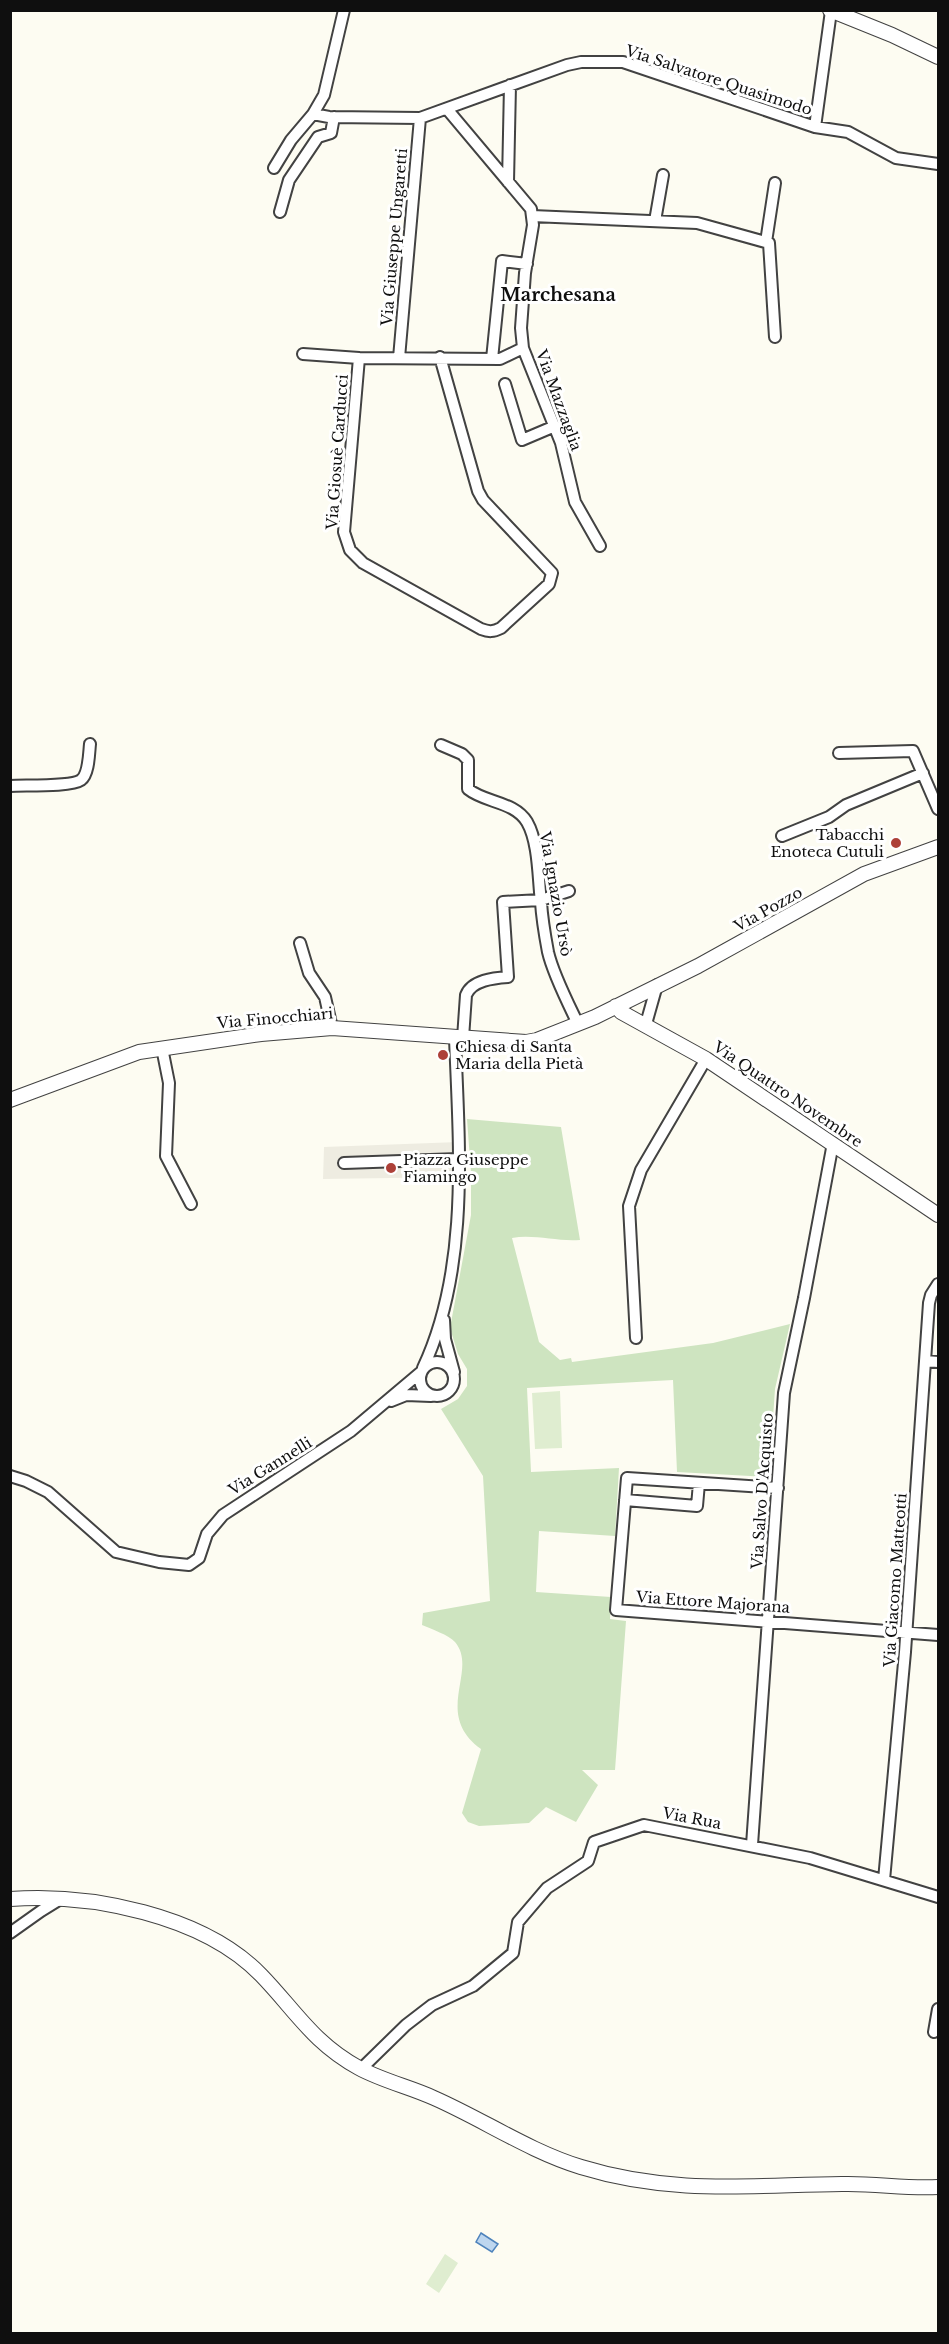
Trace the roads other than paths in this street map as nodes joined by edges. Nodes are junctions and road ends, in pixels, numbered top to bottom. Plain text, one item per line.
1 (344, 10) edge
2 (830, 11) edge
3 (939, 57) edge
4 (510, 85) junction
5 (447, 109) junction
6 (313, 114) junction
7 (334, 117) junction
8 (420, 118) junction
9 (815, 127) junction
10 (939, 164) edge
11 (274, 168) dead end
12 (663, 175) dead end
13 (508, 182) junction
14 (774, 183) dead end
15 (280, 212) dead end
16 (532, 216) junction
17 (655, 221) junction
18 (766, 242) junction
19 (527, 264) junction
20 (775, 337) dead end
21 (523, 348) junction
22 (303, 354) dead end
23 (440, 357) junction
24 (359, 358) junction
25 (399, 358) junction
26 (492, 359) junction
27 (506, 384) dead end
28 (555, 426) junction
29 (600, 546) dead end
30 (90, 744) dead end
31 (441, 745) dead end
32 (839, 753) dead end
33 (923, 773) junction
34 (10, 786) edge
35 (939, 809) edge
36 (782, 836) dead end
37 (939, 847) edge
38 (569, 891) dead end
39 (540, 900) junction
40 (300, 943) dead end
41 (657, 985) junction
42 (616, 1006) junction
43 (578, 1024) junction
44 (646, 1024) junction
45 (332, 1028) junction
46 (459, 1038) junction
47 (162, 1048) junction
48 (706, 1059) junction
49 (10, 1100) edge
50 (833, 1143) junction
51 (459, 1159) junction
52 (344, 1163) dead end
53 (191, 1204) dead end
54 (939, 1215) edge
55 (939, 1284) edge
56 (446, 1298) junction
57 (636, 1338) dead end
58 (925, 1361) junction
59 (939, 1362) edge
60 (422, 1370) junction
61 (455, 1377) junction
62 (432, 1396) junction
63 (378, 1409) junction
64 (10, 1476) edge
65 (699, 1483) junction
66 (778, 1488) junction
67 (625, 1500) junction
68 (769, 1622) junction
69 (907, 1632) junction
70 (939, 1635) edge
71 (752, 1845) junction
72 (884, 1880) junction
73 (939, 1897) edge
74 (63, 1898) junction
75 (10, 1899) edge
76 (10, 1933) edge
77 (939, 2009) edge
78 (934, 2032) dead end
79 (361, 2069) junction
80 (939, 2187) edge
81 (916, 2188) junction
82 (939, 2195) edge

1 - 6 street
2 - 3 street
2 - 9 street
4 - 5 street, Via Salvatore Quasimodo
4 - 9 street, Via Salvatore Quasimodo
4 - 13 street
5 - 8 street, Via Salvatore Quasimodo
5 - 13 street
6 - 7 street, Via Salvatore Quasimodo
6 - 11 street
7 - 8 street, Via Salvatore Quasimodo
7 - 15 street
8 - 25 street, Via Giuseppe Ungaretti
9 - 10 street, Via Salvatore Quasimodo
12 - 17 street
13 - 16 street
14 - 18 street
16 - 17 street
16 - 19 street, Via Mazzaglia
17 - 18 street
18 - 20 street
19 - 21 street, Via Mazzaglia
19 - 26 street
21 - 26 street
21 - 28 street, Via Mazzaglia
22 - 24 street
23 - 24 street, Via Giosuè Carducci
23 - 25 street
23 - 26 street
24 - 25 street
27 - 28 street
28 - 29 street, Via Mazzaglia
30 - 34 street
31 - 39 street, Via Ignazio Ursò
32 - 33 street
33 - 35 street
33 - 36 street
37 - 41 street, Via Pozzo
38 - 39 street
39 - 43 street, Via Ignazio Ursò
39 - 46 street, Via Gannelli
40 - 45 street
41 - 42 street, Via Pozzo
41 - 44 street
42 - 43 street, Via Finocchiari
42 - 44 street, Via Quattro Novembre
43 - 46 street, Via Finocchiari
44 - 48 street, Via Quattro Novembre
45 - 46 street, Via Finocchiari
45 - 47 street, Via Finocchiari
46 - 51 street, Via Gannelli
47 - 49 street, Via Finocchiari
47 - 53 street
48 - 50 street, Via Quattro Novembre
48 - 57 street
50 - 54 street, Via Quattro Novembre
50 - 66 street, Via Salvo D'Acquisto
51 - 52 street
51 - 56 street, Via Gannelli
55 - 58 street, Via Giacomo Matteotti
56 - 60 street, Via Gannelli
56 - 61 street, Via Gannelli
58 - 59 street
58 - 69 street, Via Giacomo Matteotti
60 - 61 street
60 - 62 street
60 - 63 street, Via Gannelli
61 - 62 street
62 - 63 street, Via Gannelli
63 - 64 street, Via Gannelli
65 - 66 street
65 - 67 street, Via Ettore Majorana
65 - 67 street
66 - 68 street, Via Salvo D'Acquisto
67 - 68 street, Via Ettore Majorana
68 - 69 street, Via Ettore Majorana
68 - 71 street, Via Salvo D'Acquisto
69 - 70 street, Via Ettore Majorana
69 - 72 street, Via Giacomo Matteotti
71 - 72 street, Via Rua
71 - 79 street, Via Rua
72 - 73 street, Via Rua
74 - 75 street
74 - 76 street
74 - 79 street
77 - 78 street
79 - 81 street
80 - 81 street
81 - 82 street

